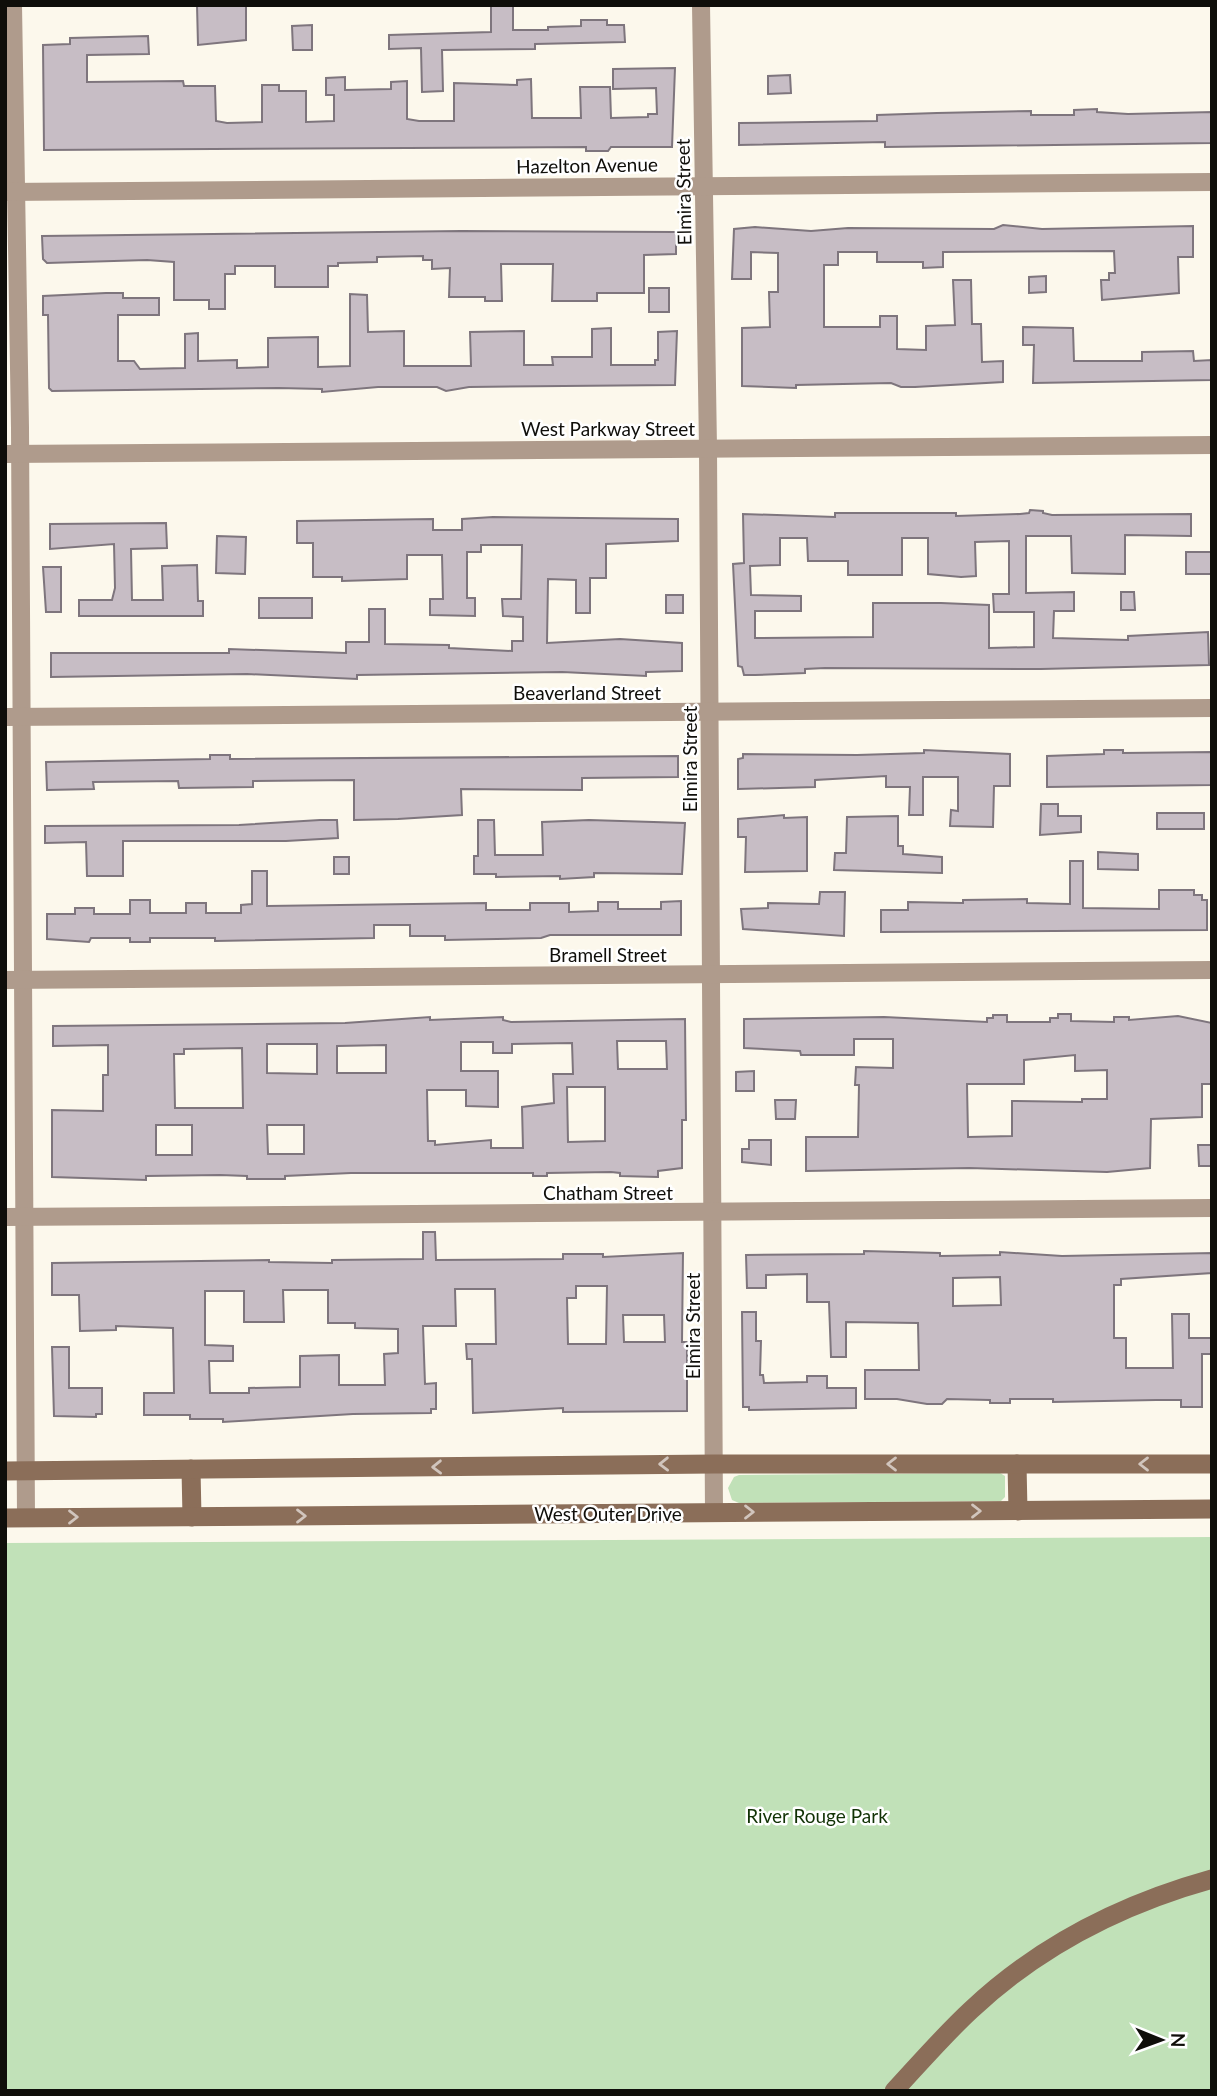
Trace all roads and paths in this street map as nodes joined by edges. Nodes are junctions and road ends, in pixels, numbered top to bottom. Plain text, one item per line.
1 (13, 5) edge
2 (701, 5) edge
3 (1212, 182) edge
4 (704, 185) junction
5 (10, 192) edge
6 (1212, 445) edge
7 (708, 448) junction
8 (12, 454) edge
9 (1212, 708) edge
10 (709, 712) junction
11 (13, 717) edge
12 (1212, 970) edge
13 (711, 974) junction
14 (14, 980) edge
15 (1212, 1208) edge
16 (713, 1212) junction
17 (14, 1217) edge
18 (714, 1464) junction
19 (1017, 1464) junction
20 (1212, 1464) edge
21 (191, 1469) junction
22 (26, 1470) junction
23 (5, 1471) edge
24 (1212, 1509) edge
25 (1018, 1511) junction
26 (714, 1513) junction
27 (191, 1517) junction
28 (5, 1518) edge
29 (26, 1518) junction
30 (1212, 1879) edge
31 (894, 2091) edge

1 - 5 street
2 - 4 street, Elmira Street
3 - 4 street, Hazelton Avenue
4 - 5 street, Hazelton Avenue
4 - 7 street, Elmira Street
5 - 8 street
6 - 7 street, West Parkway Street
7 - 8 street, West Parkway Street
7 - 10 street, Elmira Street
8 - 11 street
9 - 10 street, Beaverland Street
10 - 11 street, Beaverland Street
10 - 13 street, Elmira Street
11 - 14 street
12 - 13 street, Bramell Street
13 - 14 street, Bramell Street
13 - 16 street, Elmira Street
14 - 17 street
15 - 16 street, Chatham Street
16 - 17 street, Chatham Street
16 - 18 street, Elmira Street
17 - 22 street
19 -> 18 main road
18 -> 21 main road
18 - 26 street, Elmira Street
20 -> 19 main road
19 - 25 main road
21 - 22 main road
21 - 27 main road
22 - 23 main road
22 - 29 street
24 - 25 main road, West Outer Drive
26 -> 25 main road, West Outer Drive
27 -> 26 main road, West Outer Drive
29 -> 27 main road, West Outer Drive
28 - 29 main road, West Outer Drive
30 - 31 main road

